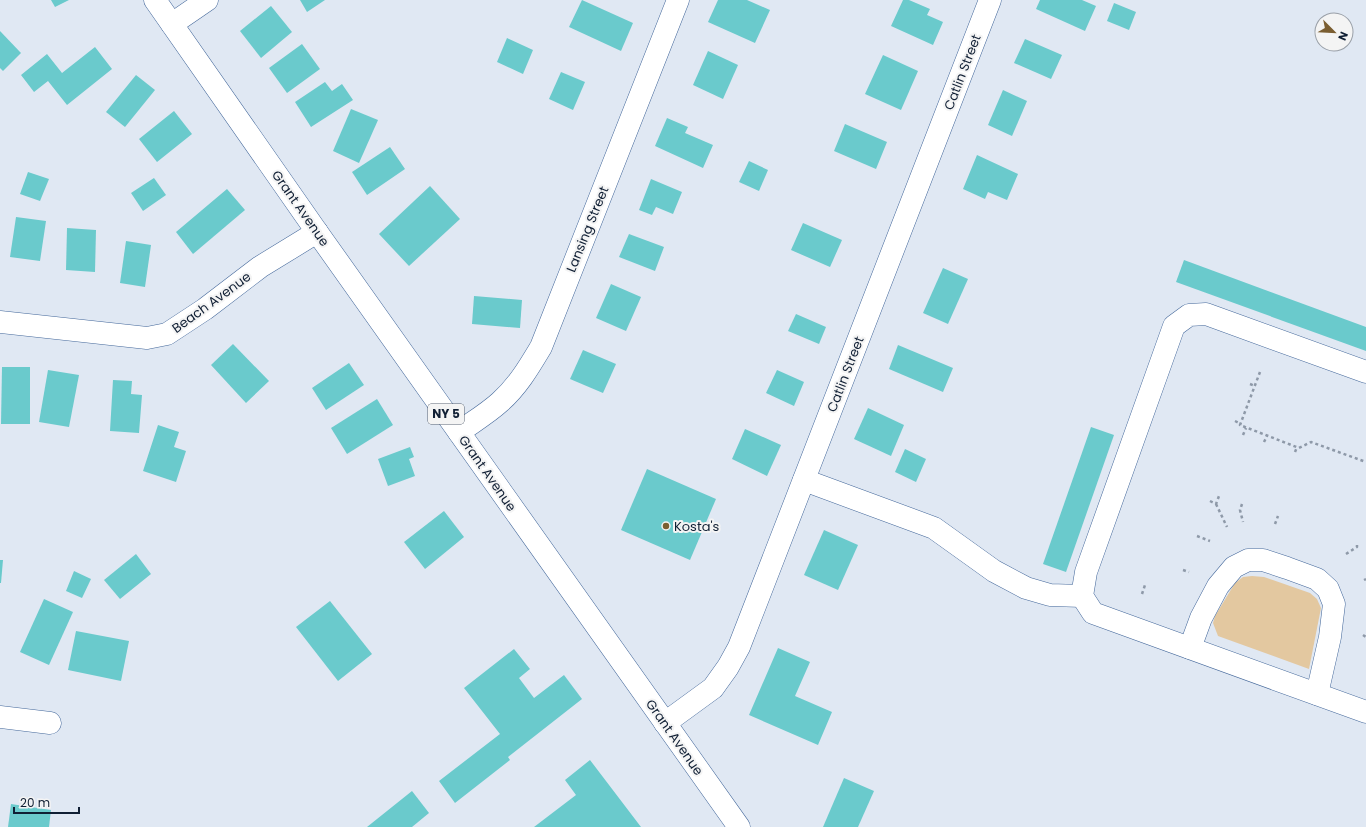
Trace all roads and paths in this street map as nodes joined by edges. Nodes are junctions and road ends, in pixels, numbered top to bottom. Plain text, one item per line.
1 (155, 0) edge
2 (206, 0) edge
3 (678, 0) edge
4 (990, 0) edge
5 (172, 24) junction
6 (317, 232) junction
7 (0, 322) edge
8 (1260, 372) dead end
9 (1366, 372) edge
10 (1250, 384) dead end
11 (1255, 386) junction
12 (1235, 421) dead end
13 (1241, 424) junction
14 (1246, 428) junction
15 (459, 432) junction
16 (1243, 435) dead end
17 (1267, 436) junction
18 (1264, 442) dead end
19 (1297, 447) junction
20 (1295, 452) dead end
21 (1366, 462) edge
22 (804, 480) junction
23 (1219, 496) dead end
24 (1210, 501) dead end
25 (1216, 504) junction
26 (1242, 504) dead end
27 (1278, 516) dead end
28 (1243, 522) dead end
29 (1275, 524) dead end
30 (1227, 527) dead end
31 (1197, 536) dead end
32 (1210, 541) dead end
33 (1357, 545) dead end
34 (1346, 554) dead end
35 (1183, 570) dead end
36 (1188, 572) dead end
37 (1145, 585) dead end
38 (1142, 594) dead end
39 (1082, 596) junction
40 (1190, 648) junction
41 (1317, 694) junction
42 (1366, 712) edge
43 (0, 717) edge
44 (50, 723) dead end
45 (665, 723) junction
46 (739, 827) edge

1 - 5 main road, Grant Avenue / NY 5
2 - 5 main road
3 - 15 main road, Lansing Street
4 - 22 main road, Catlin Street
5 - 6 main road, Grant Avenue / NY 5
6 - 7 main road, Beach Avenue
6 - 15 main road, Grant Avenue / NY 5
8 - 11 path
9 - 39 main road
10 - 11 path
11 - 13 path
12 - 13 path
13 - 14 path
14 - 16 path
14 - 17 path
15 - 45 main road, Grant Avenue / NY 5
17 - 18 path
17 - 19 path
19 - 20 path
19 - 21 path
22 - 39 main road
22 - 45 main road, Catlin Street
23 - 25 path
24 - 25 path
25 - 30 path
26 - 28 path
27 - 29 path
31 - 32 path
33 - 34 path
35 - 36 path
37 - 38 path
39 - 40 main road
40 - 41 main road
40 - 41 main road
41 - 42 main road
43 - 44 main road
45 - 46 main road, Grant Avenue / NY 5

